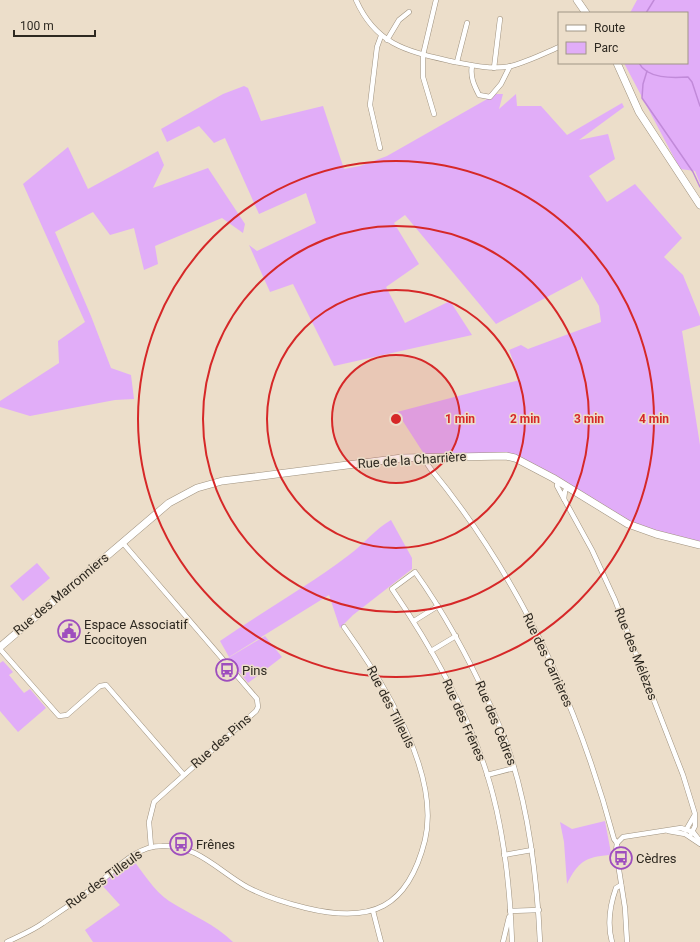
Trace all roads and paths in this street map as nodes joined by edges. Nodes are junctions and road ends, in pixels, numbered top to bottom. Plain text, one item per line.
1 (356, 0) edge
2 (436, 0) edge
3 (577, 0) edge
4 (410, 12) dead end
5 (585, 12) edge
6 (500, 20) dead end
7 (467, 23) dead end
8 (382, 36) junction
9 (387, 40) junction
10 (558, 47) edge
11 (423, 55) junction
12 (457, 62) junction
13 (617, 64) edge
14 (472, 66) junction
15 (510, 66) junction
16 (494, 68) junction
17 (434, 114) dead end
18 (380, 148) dead end
19 (700, 205) edge
20 (426, 457) junction
21 (558, 481) junction
22 (568, 487) junction
23 (564, 499) junction
24 (122, 542) junction
25 (700, 545) edge
26 (392, 589) joint
27 (438, 606) junction
28 (414, 621) junction
29 (344, 627) dead end
30 (456, 636) junction
31 (0, 648) edge
32 (431, 651) junction
33 (514, 768) junction
34 (183, 774) junction
35 (487, 775) junction
36 (695, 814) junction
37 (687, 829) junction
38 (665, 831) junction
39 (693, 832) junction
40 (685, 834) junction
41 (690, 836) junction
42 (700, 841) edge
43 (617, 843) junction
44 (700, 844) edge
45 (151, 847) junction
46 (532, 850) junction
47 (504, 855) junction
48 (621, 885) junction
49 (539, 910) junction
50 (372, 911) junction
51 (510, 911) junction
52 (7, 942) edge
53 (381, 942) edge
54 (503, 942) edge
55 (512, 942) edge
56 (540, 942) edge
57 (612, 942) edge
58 (627, 942) edge

1 - 8 street
2 - 11 street
3 - 5 street
4 - 9 street
6 - 16 street
7 - 12 street
8 - 9 street
8 - 18 street
9 - 11 street
10 - 15 street
11 - 12 street
11 - 17 street
12 - 14 street
13 - 19 street
14 - 15 street
14 - 16 street
15 - 16 street
20 - 21 street, Rue de la Charrière
20 - 24 street, Rue de la Charrière
20 - 43 street, Rue des Carrières
21 - 22 street, Rue de la Charrière
21 - 23 street, Rue des Mélèzes
22 - 23 street
22 - 25 street, Rue de la Charrière
23 - 36 street, Rue des Mélèzes
24 - 31 street, Rue des Marronniers
24 - 34 street, Rue des Pins
26 - 27 street, Rue des Cèdres
26 - 28 street, Rue des Frênes
27 - 28 street
27 - 30 street, Rue des Cèdres
28 - 32 street, Rue des Frênes
29 - 50 street, Rue des Tilleuls
30 - 32 street
30 - 33 street, Rue des Cèdres
31 - 34 street, Rue des Pins
32 - 35 street, Rue des Frênes
33 - 35 street
33 - 46 street, Rue des Cèdres
34 - 45 street, Rue des Pins
35 - 47 street, Rue des Frênes
36 - 37 street
36 - 39 street, Rue des Mélèzes
37 - 38 street
37 - 39 street
37 - 40 street
38 - 40 street
38 - 43 street
39 - 41 street
39 - 42 street
40 - 41 street
41 - 44 street
43 - 48 street, Rue des Carrières
45 - 50 street, Rue des Tilleuls
45 - 52 street, Rue des Tilleuls
46 - 47 street
46 - 49 street, Rue des Cèdres
47 - 51 street, Rue des Frênes
48 - 57 street
48 - 58 street, Rue des Carrières
49 - 51 street
49 - 56 street, Rue des Cèdres
50 - 53 street
51 - 54 street, Rue des Frênes
51 - 55 street, Rue des Frênes

